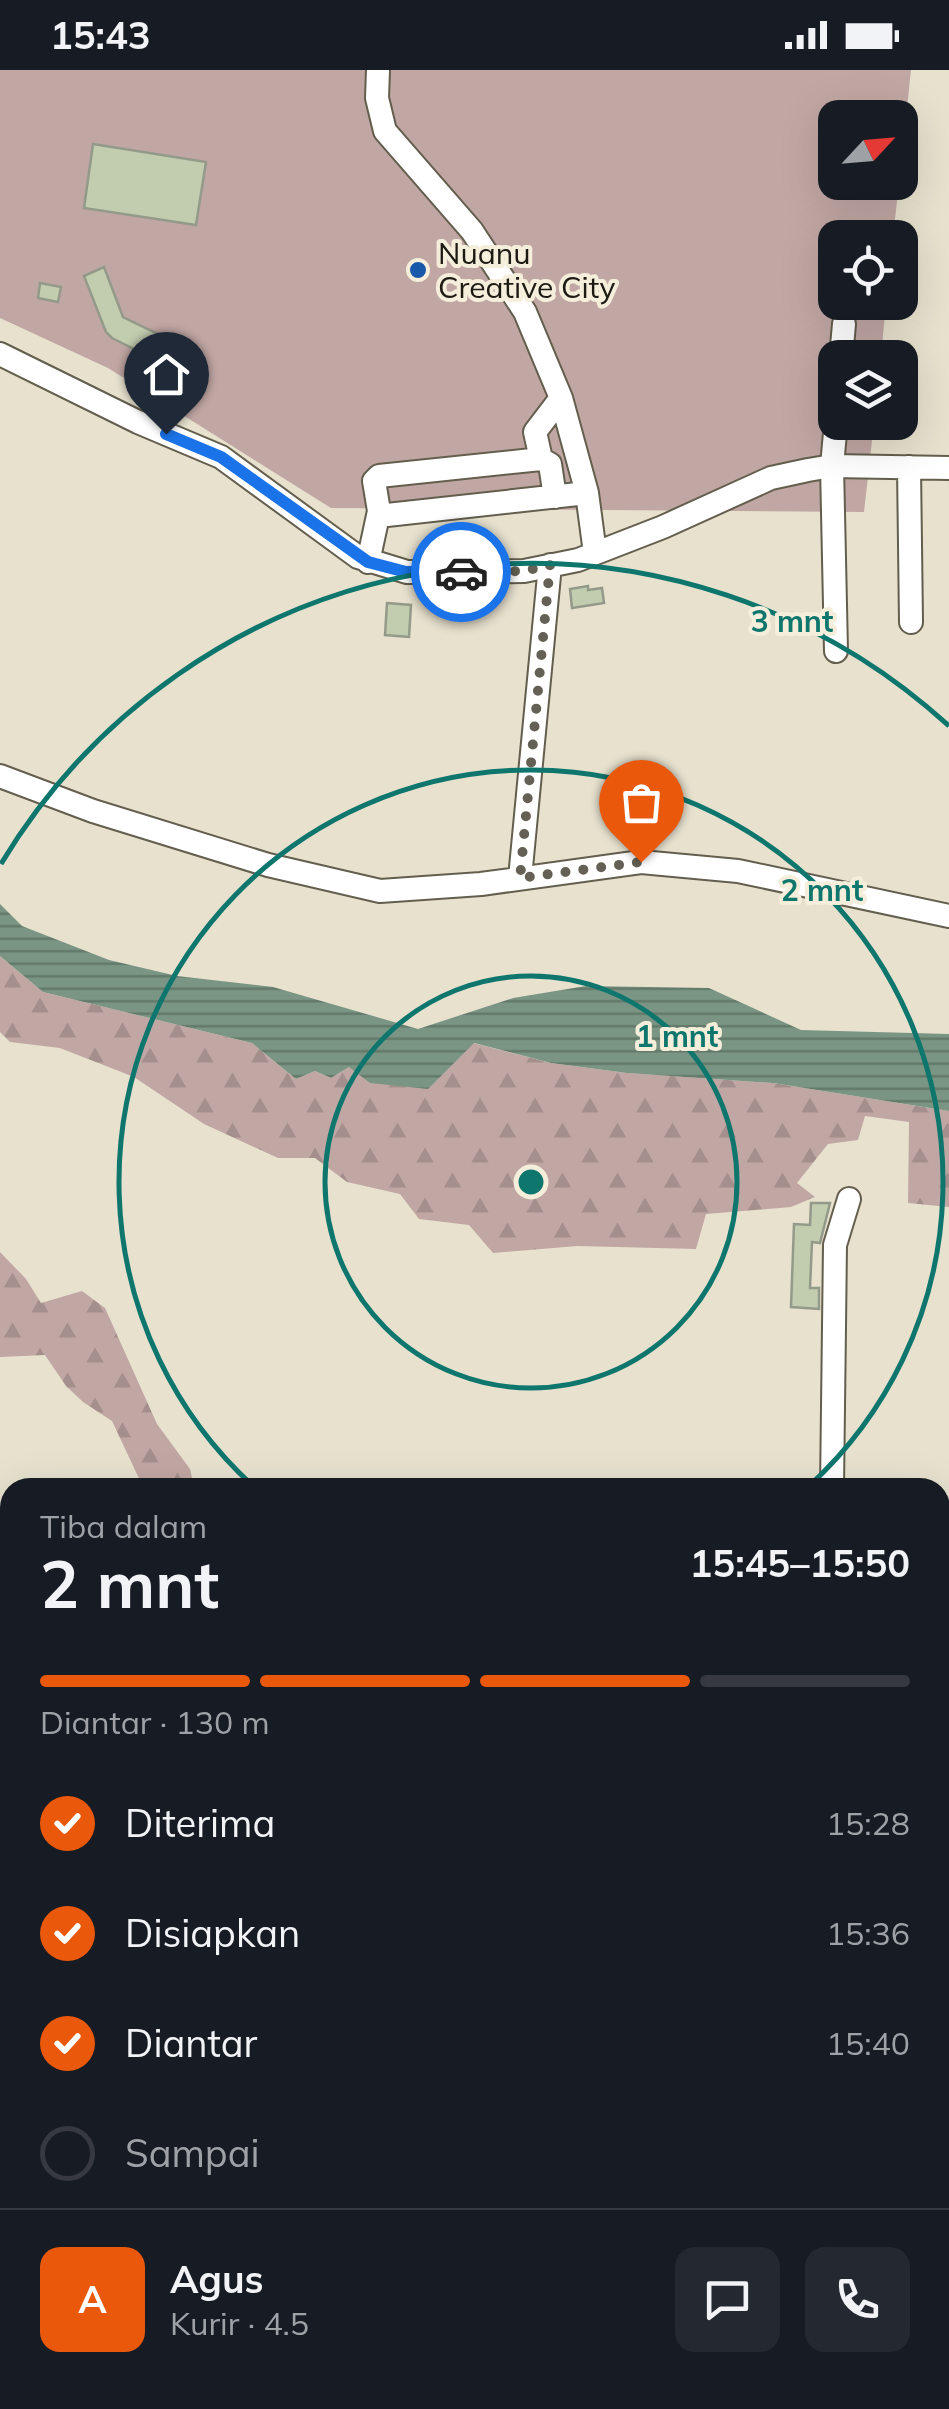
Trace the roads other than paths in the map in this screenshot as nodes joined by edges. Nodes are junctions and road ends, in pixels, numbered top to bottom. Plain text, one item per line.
1 (378, 70) edge
2 (844, 324) dead end
3 (843, 340) edge
4 (0, 354) edge
5 (561, 398) junction
6 (834, 440) edge
7 (541, 460) junction
8 (832, 466) junction
9 (909, 467) junction
10 (949, 468) edge
11 (587, 493) junction
12 (555, 497) junction
13 (379, 511) junction
14 (595, 553) junction
15 (368, 562) junction
16 (550, 565) junction
17 (911, 622) dead end
18 (836, 651) dead end
19 (0, 776) edge
20 (520, 878) junction
21 (949, 916) edge
22 (848, 1199) dead end
23 (832, 1478) edge

1 - 5 street
2 - 3 street
4 - 15 street
5 - 7 street
5 - 11 street
6 - 8 street
7 - 12 street
7 - 13 street
8 - 9 street
8 - 14 street
8 - 18 street
9 - 10 street
9 - 17 street
11 - 12 street
11 - 14 street
12 - 13 street
13 - 15 street
14 - 16 street
15 - 16 street
16 - 20 street
19 - 20 street
20 - 21 street
22 - 23 street

